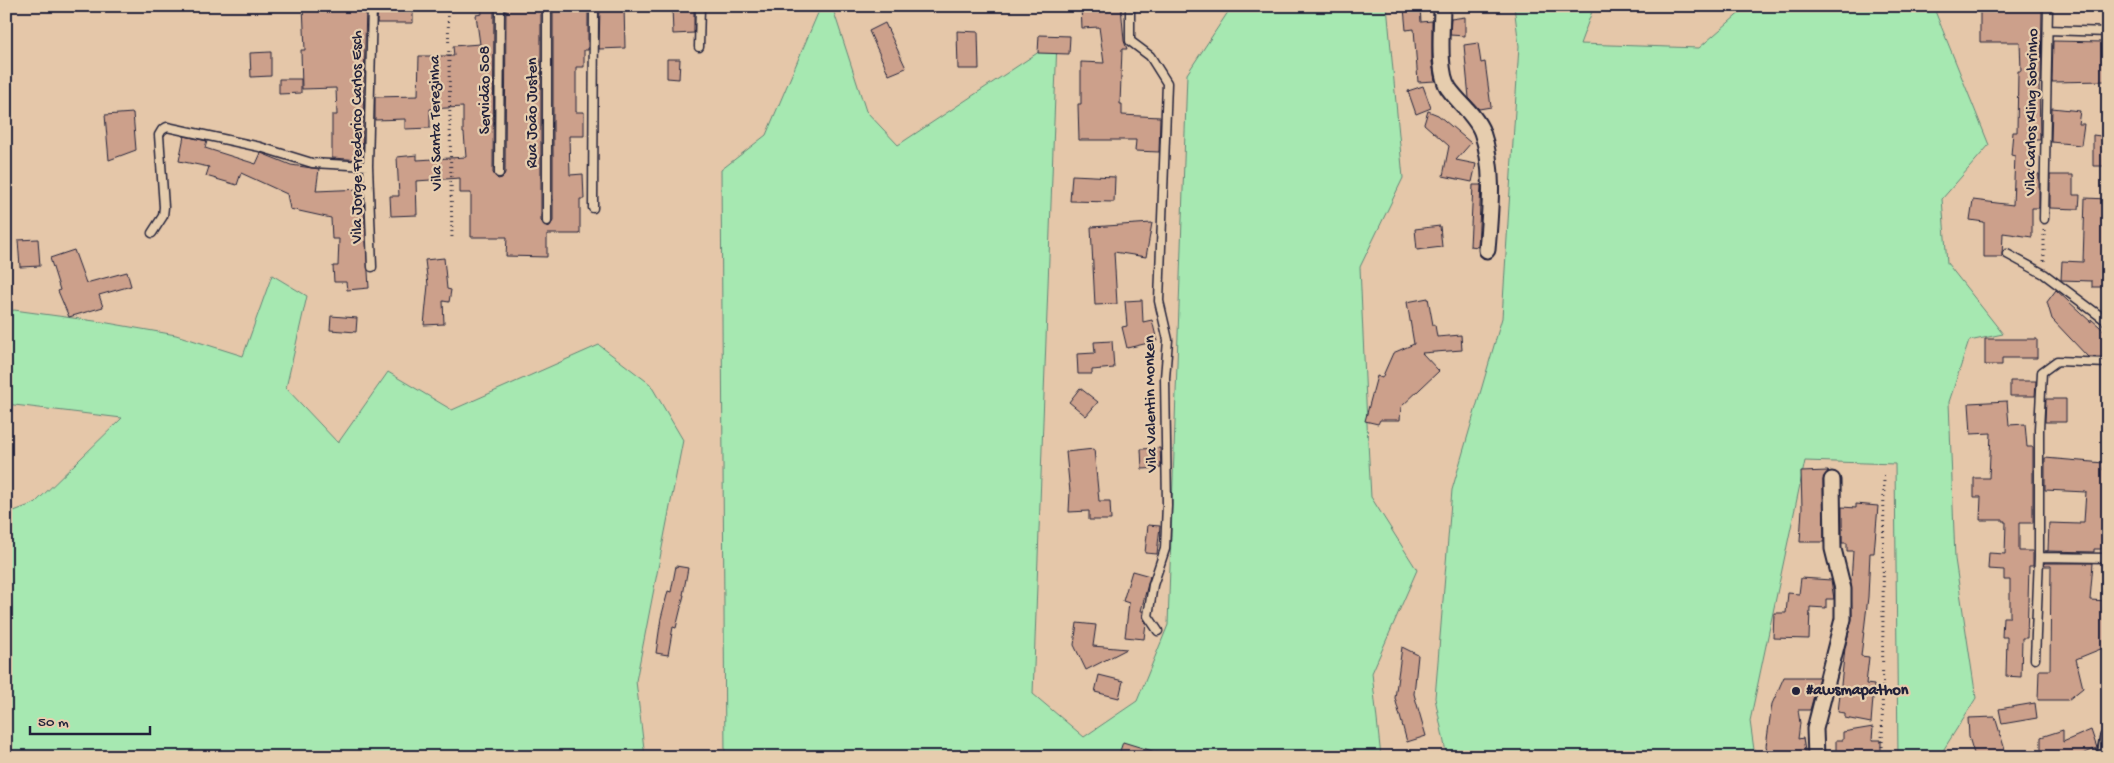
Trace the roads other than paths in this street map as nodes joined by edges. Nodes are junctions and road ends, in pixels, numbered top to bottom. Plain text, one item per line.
1 (372, 6) edge
2 (500, 6) edge
3 (547, 6) edge
4 (594, 6) edge
5 (700, 6) edge
6 (1130, 6) edge
7 (1442, 6) edge
8 (2048, 6) edge
9 (2048, 30) junction
10 (2108, 32) edge
11 (699, 47) dead end
12 (368, 166) junction
13 (499, 173) dead end
14 (593, 208) dead end
15 (2044, 219) road end
16 (547, 221) dead end
17 (152, 234) dead end
18 (1487, 250) dead end
19 (2008, 254) dead end
20 (372, 267) dead end
21 (2108, 322) edge
22 (2108, 363) edge
23 (1832, 480) dead end
24 (2039, 557) junction
25 (2108, 558) edge
26 (1158, 631) dead end
27 (2035, 659) dead end
28 (2108, 738) edge
29 (1816, 757) edge
30 (2105, 757) edge

1 - 12 lane, Vila Jorge Frederico Carlos Esch
2 - 13 lane, Servidão 508
3 - 16 lane, Rua João Justen
4 - 14 lane
5 - 11 lane
6 - 26 lane, Vila Valentin Monken
7 - 18 street
8 - 9 lane, Vila Carlos Kling Sobrinho
9 - 10 lane
9 - 15 lane, Vila Carlos Kling Sobrinho
12 - 17 lane
12 - 20 lane, Vila Jorge Frederico Carlos Esch
19 - 21 lane
22 - 24 lane
23 - 29 street
24 - 25 lane
24 - 27 lane
28 - 30 street

